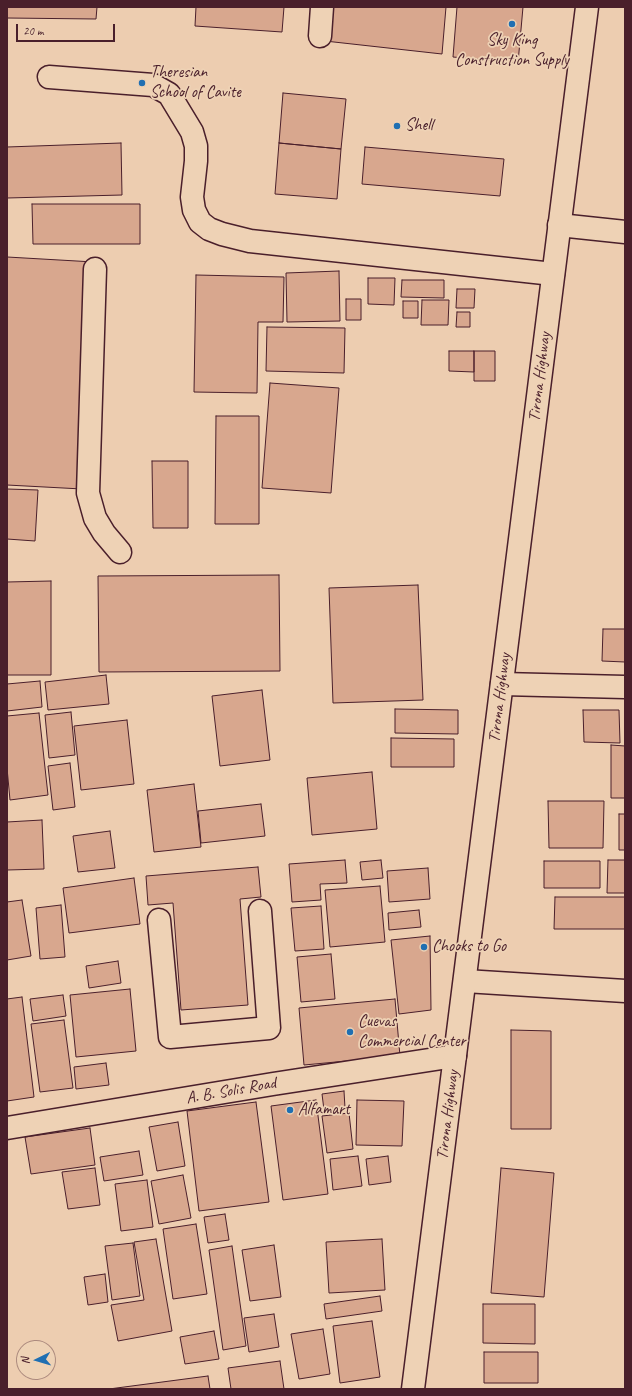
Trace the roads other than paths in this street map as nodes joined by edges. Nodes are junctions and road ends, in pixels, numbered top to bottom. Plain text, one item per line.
1 (322, 7) edge
2 (587, 7) edge
3 (320, 36) dead end
4 (49, 77) dead end
5 (559, 226) junction
6 (625, 232) edge
7 (95, 269) dead end
8 (553, 274) junction
9 (120, 552) dead end
10 (502, 684) junction
11 (625, 687) edge
12 (260, 911) dead end
13 (159, 920) dead end
14 (465, 981) junction
15 (625, 991) edge
16 (455, 1056) junction
17 (7, 1128) edge
18 (413, 1389) edge

1 - 3 main road
2 - 5 main road, Tirona Highway
4 - 8 main road
5 - 6 main road
5 - 8 main road, Tirona Highway
7 - 9 main road
8 - 10 main road, Tirona Highway
10 - 11 main road
10 - 14 main road, Tirona Highway
12 - 13 main road
14 - 15 main road
14 - 16 main road, Tirona Highway
16 - 17 main road, A. B. Solis Road
16 - 18 main road, Tirona Highway

